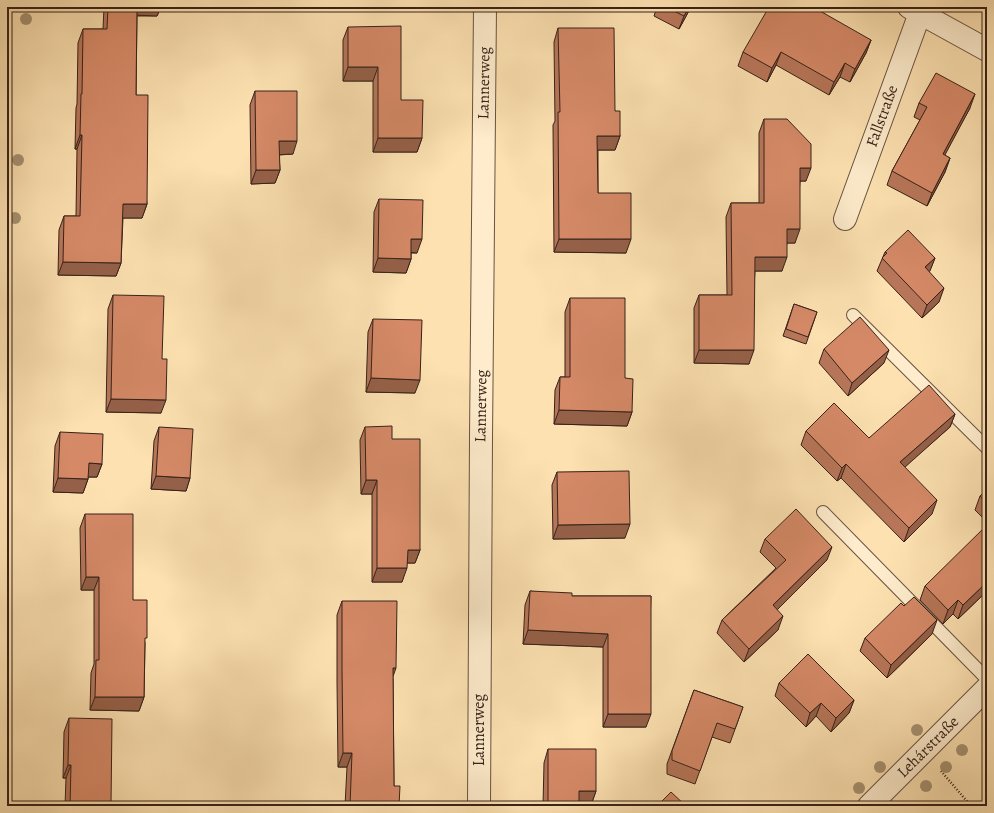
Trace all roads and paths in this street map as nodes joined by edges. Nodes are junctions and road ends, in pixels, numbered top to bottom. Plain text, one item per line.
1 (485, 7) edge
2 (914, 10) edge
3 (987, 50) edge
4 (845, 219) dead end
5 (853, 316) dead end
6 (987, 448) edge
7 (823, 512) dead end
8 (987, 679) edge
9 (987, 688) edge
10 (923, 751) junction
11 (479, 806) edge
12 (869, 806) edge
13 (970, 806) edge

1 - 11 street, Lannerweg
2 - 3 street, Fallstraße
2 - 4 street, Fallstraße
5 - 6 lane
7 - 8 lane
9 - 10 street, Lehárstraße
10 - 12 street, Lehárstraße
10 - 13 path

